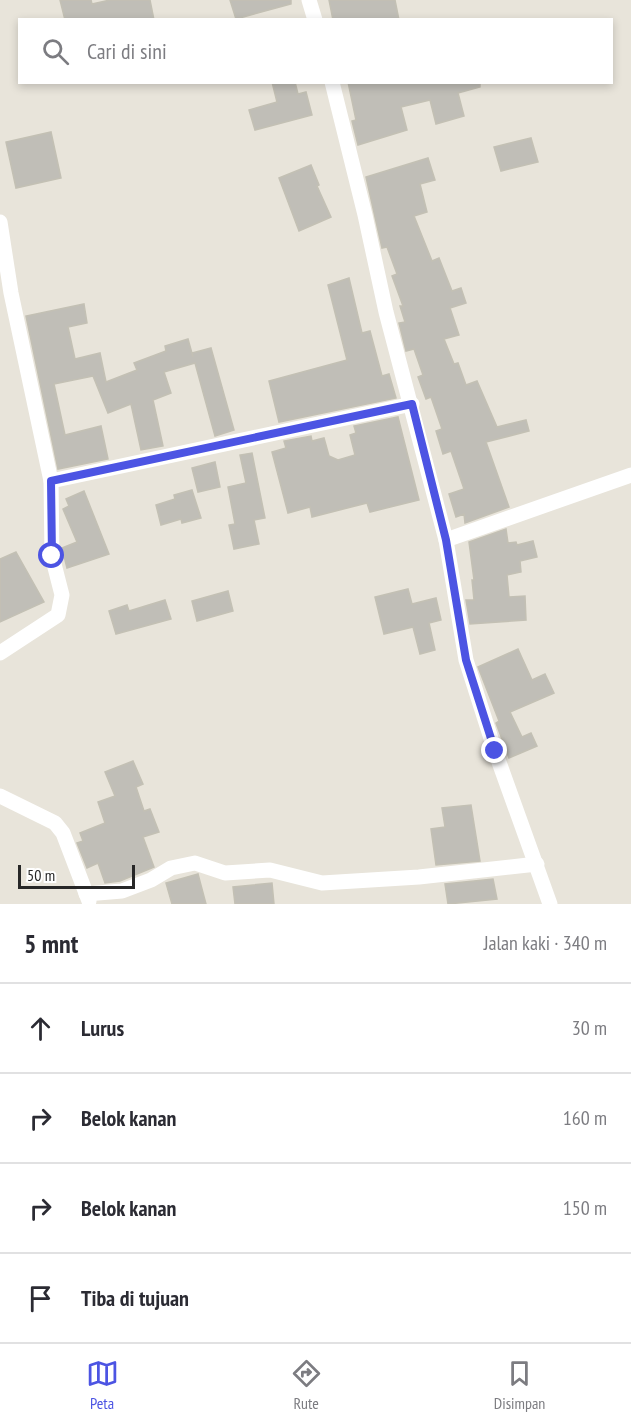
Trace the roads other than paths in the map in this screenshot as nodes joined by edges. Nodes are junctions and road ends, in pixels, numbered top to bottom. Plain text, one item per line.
1 (309, 0) edge
2 (314, 18) edge
3 (332, 84) edge
4 (0, 222) edge
5 (412, 404) junction
6 (631, 475) edge
7 (51, 481) junction
8 (446, 540) junction
9 (0, 653) edge
10 (0, 796) edge
11 (537, 864) junction
12 (88, 899) edge
13 (550, 904) edge

1 - 2 street
3 - 5 street
4 - 7 street
5 - 7 street
5 - 8 street
6 - 8 street
7 - 9 street
8 - 11 street
10 - 12 street
11 - 12 street
11 - 13 street

